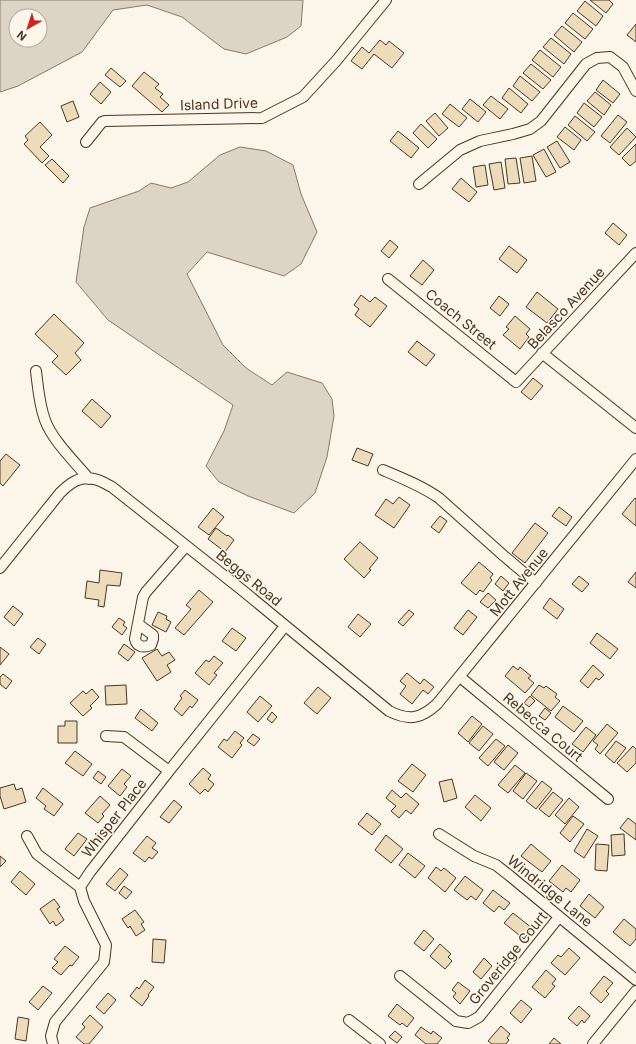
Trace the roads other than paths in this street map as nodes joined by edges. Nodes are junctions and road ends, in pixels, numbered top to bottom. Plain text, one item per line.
1 (386, 0) edge
2 (636, 91) edge
3 (86, 142) dead end
4 (419, 184) dead end
5 (636, 253) edge
6 (388, 279) dead end
7 (542, 353) junction
8 (36, 371) dead end
9 (516, 382) joint
10 (636, 428) edge
11 (636, 459) edge
12 (383, 470) dead end
13 (89, 479) junction
14 (186, 546) junction
15 (0, 568) edge
16 (536, 583) junction
17 (138, 624) dead end
18 (285, 626) junction
19 (460, 677) junction
20 (418, 717) joint
21 (106, 736) dead end
22 (169, 771) junction
23 (608, 800) dead end
24 (439, 834) dead end
25 (27, 836) dead end
26 (80, 887) junction
27 (559, 917) junction
28 (400, 976) dead end
29 (636, 980) edge
30 (636, 991) edge
31 (349, 1020) dead end
32 (53, 1044) edge
33 (380, 1044) edge
34 (594, 1044) edge

1 - 3 street, Island Drive
2 - 4 street
5 - 7 street, Belasco Avenue
6 - 9 street, Coach Street
7 - 9 street, Belasco Avenue
7 - 10 street
8 - 13 street
11 - 16 street, Mott Avenue
12 - 16 street
13 - 14 street, Beggs Road
13 - 15 street
14 - 17 street
14 - 18 street, Beggs Road
16 - 19 street, Mott Avenue
18 - 20 street, Beggs Road
18 - 22 street, Whisper Place
19 - 20 street, Mott Avenue
19 - 23 street, Rebecca Court
21 - 22 street
22 - 26 street, Whisper Place
24 - 27 street, Windridge Lane
25 - 26 street
26 - 32 street
27 - 28 street, Groveridge Court
27 - 29 street, Windridge Lane
30 - 34 street
31 - 33 street

